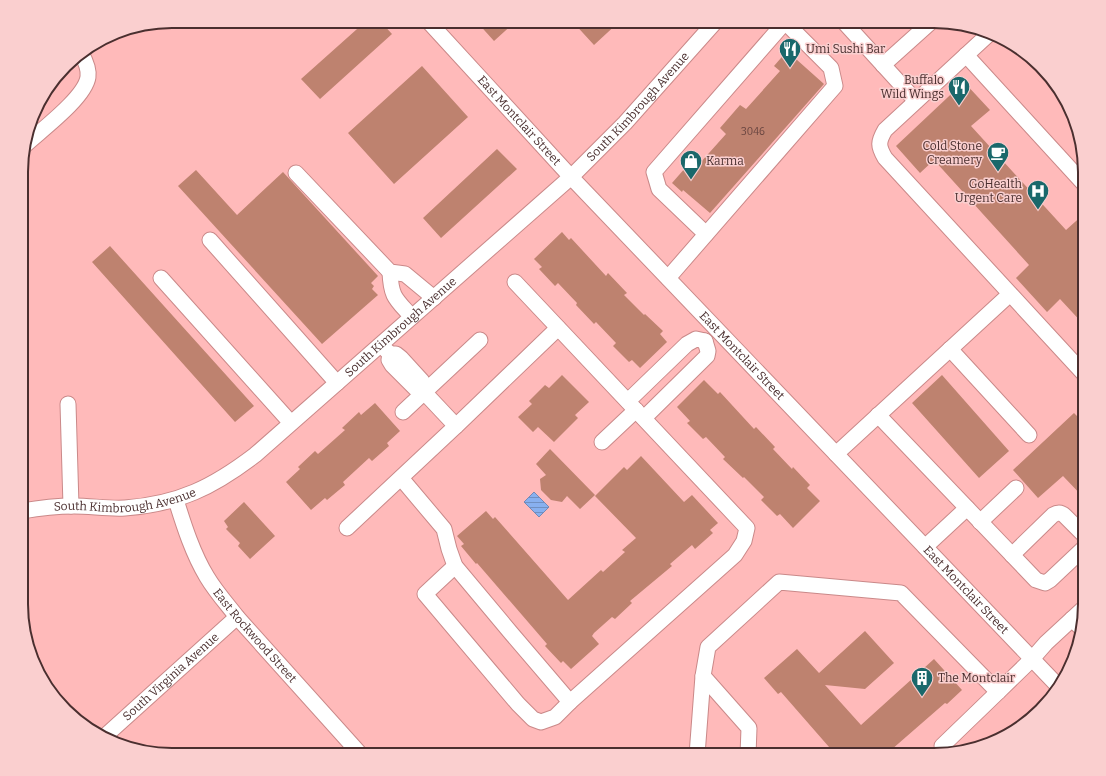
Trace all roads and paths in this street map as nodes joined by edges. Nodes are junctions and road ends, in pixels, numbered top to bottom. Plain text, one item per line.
1 (434, 28) edge
2 (706, 28) edge
3 (781, 28) edge
4 (792, 28) edge
5 (849, 28) edge
6 (924, 28) edge
7 (985, 38) edge
8 (966, 55) junction
9 (83, 59) edge
10 (883, 65) junction
11 (916, 101) junction
12 (32, 139) edge
13 (296, 173) dead end
14 (571, 177) junction
15 (1078, 177) edge
16 (706, 234) junction
17 (210, 240) dead end
18 (390, 272) junction
19 (160, 278) dead end
20 (668, 278) junction
21 (515, 282) dead end
22 (1010, 294) junction
23 (434, 298) junction
24 (412, 317) junction
25 (558, 328) junction
26 (716, 329) junction
27 (480, 340) dead end
28 (706, 341) junction
29 (950, 348) junction
30 (385, 350) junction
31 (1078, 367) edge
32 (337, 383) junction
33 (424, 392) junction
34 (68, 404) dead end
35 (636, 410) junction
36 (403, 412) dead end
37 (878, 415) junction
38 (291, 424) junction
39 (456, 426) junction
40 (1029, 435) dead end
41 (602, 442) dead end
42 (836, 454) junction
43 (401, 478) junction
44 (1016, 488) dead end
45 (176, 500) junction
46 (72, 506) junction
47 (967, 508) junction
48 (28, 510) edge
49 (980, 522) junction
50 (347, 528) dead end
51 (1078, 529) edge
52 (925, 547) junction
53 (1078, 554) edge
54 (1012, 555) junction
55 (455, 566) junction
56 (237, 617) junction
57 (1077, 624) edge
58 (1032, 659) junction
59 (703, 676) junction
60 (1055, 683) edge
61 (998, 692) junction
62 (570, 702) junction
63 (108, 733) edge
64 (942, 746) dead end
65 (355, 748) edge
66 (698, 748) edge
67 (748, 748) edge

1 - 14 street, East Montclair Street
2 - 14 street, South Kimbrough Avenue
3 - 16 street
4 - 16 street
5 - 10 street
6 - 10 street
7 - 8 street
8 - 11 street
8 - 15 street
9 - 12 street
10 - 11 street
11 - 22 street
13 - 18 street
14 - 20 street, East Montclair Street
14 - 23 street, South Kimbrough Avenue
16 - 20 street
17 - 32 street
18 - 23 street
18 - 24 street
19 - 38 street
20 - 26 street, East Montclair Street
21 - 25 street
22 - 29 street
22 - 31 street
23 - 24 street, South Kimbrough Avenue
24 - 30 street, South Kimbrough Avenue
25 - 35 street
25 - 39 street
26 - 28 street
26 - 42 street, East Montclair Street
27 - 33 street
28 - 35 street
28 - 35 street
29 - 37 street
29 - 40 street
30 - 32 street, South Kimbrough Avenue
30 - 33 street
32 - 38 street, South Kimbrough Avenue
33 - 36 street
33 - 39 street
34 - 46 street
35 - 41 street
35 - 62 street
37 - 42 street
37 - 47 street
38 - 45 street, South Kimbrough Avenue
39 - 43 street
42 - 52 street, East Montclair Street
43 - 50 street
43 - 55 street
44 - 49 street
45 - 46 street, South Kimbrough Avenue
45 - 56 street, East Rockwood Street
46 - 48 street, South Kimbrough Avenue
47 - 49 street
47 - 52 street
49 - 54 street
51 - 54 street
52 - 58 street, East Montclair Street
53 - 54 street
55 - 62 street
55 - 62 street
56 - 63 street, South Virginia Avenue
56 - 65 street, East Rockwood Street
57 - 58 street
58 - 60 street, East Montclair Street
58 - 61 street
59 - 61 street
59 - 66 street
59 - 67 street
61 - 64 street

